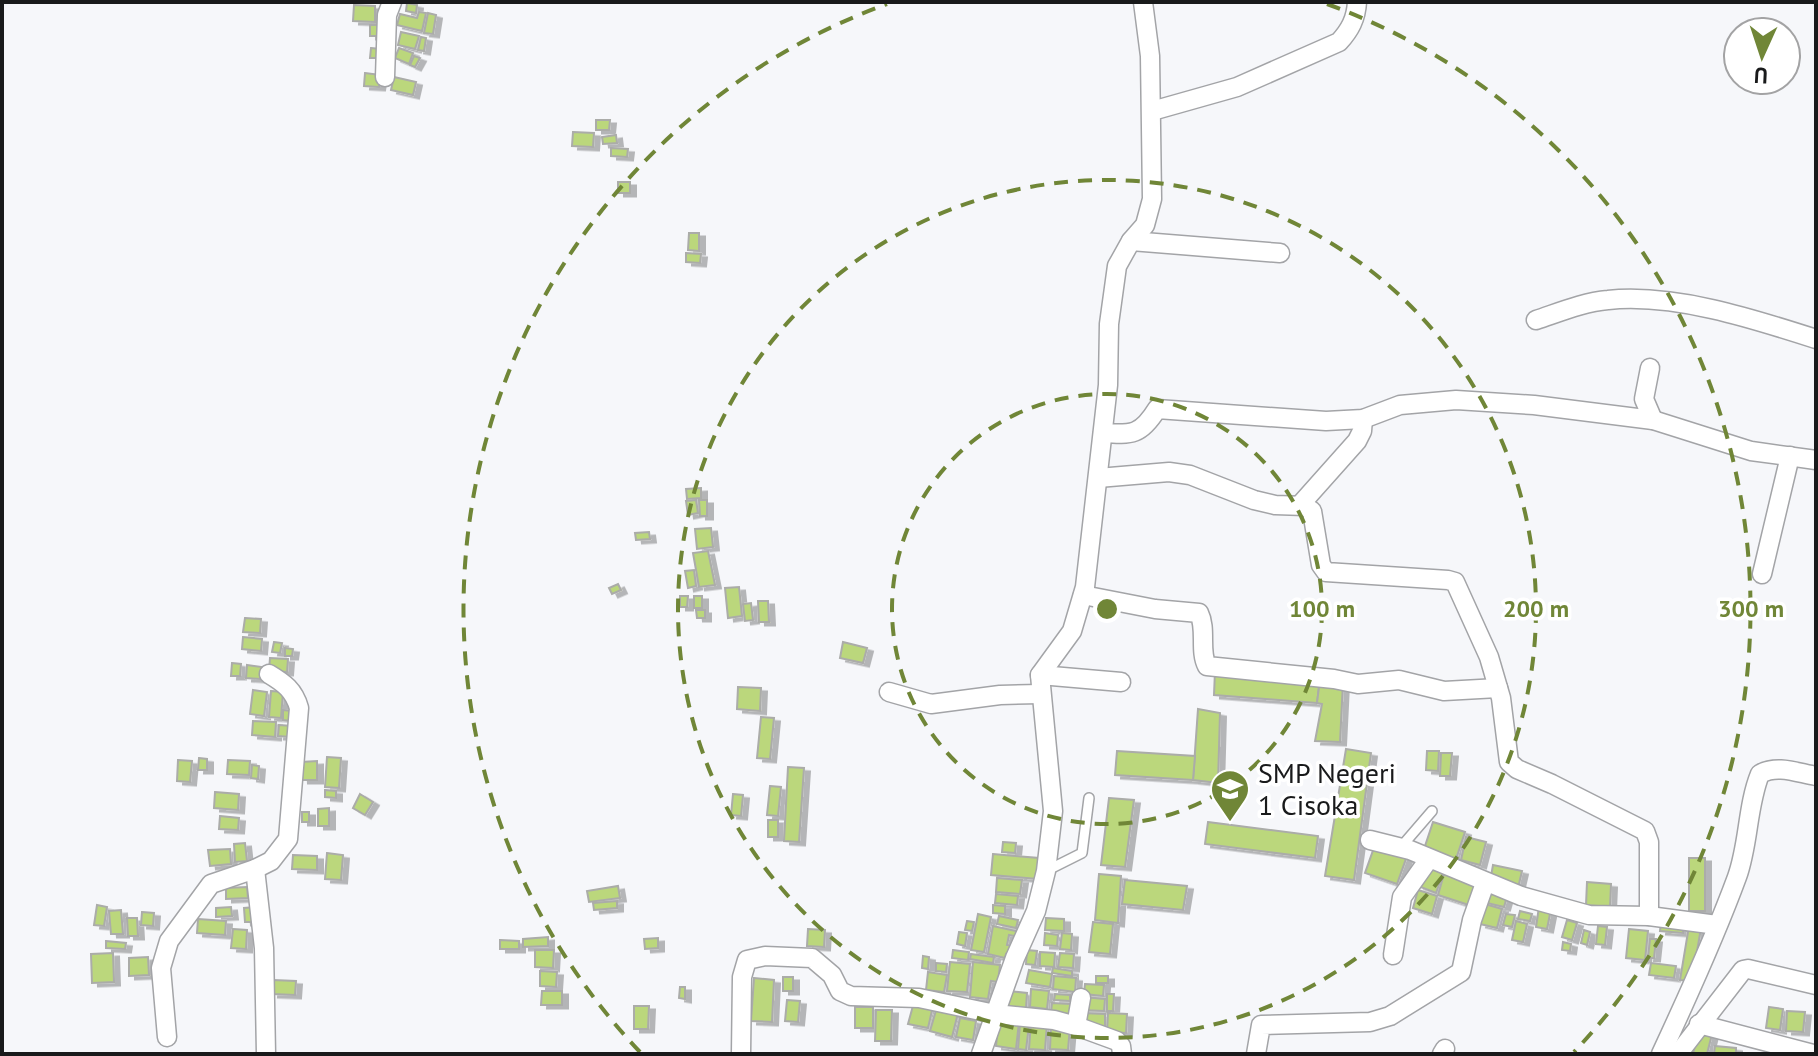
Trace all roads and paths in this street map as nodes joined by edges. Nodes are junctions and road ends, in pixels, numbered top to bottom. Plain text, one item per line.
1 (392, 2) edge
2 (1143, 2) edge
3 (1357, 2) edge
4 (385, 77) dead end
5 (1152, 111) junction
6 (1131, 241) junction
7 (1280, 253) dead end
8 (1536, 320) dead end
9 (1816, 339) edge
10 (1650, 368) dead end
11 (1363, 419) junction
12 (1653, 420) junction
13 (1103, 433) junction
14 (1790, 456) junction
15 (1816, 460) edge
16 (1098, 478) junction
17 (1300, 505) junction
18 (1762, 574) dead end
19 (1083, 595) junction
20 (269, 674) dead end
21 (1040, 675) junction
22 (1121, 682) dead end
23 (1498, 688) junction
24 (889, 692) dead end
25 (1040, 694) junction
26 (1816, 776) edge
27 (1089, 798) dead end
28 (1432, 811) dead end
29 (1370, 840) dead end
30 (1401, 847) junction
31 (1429, 859) junction
32 (255, 869) junction
33 (1046, 871) junction
34 (1485, 883) junction
35 (1649, 916) junction
36 (1717, 925) junction
37 (1393, 955) dead end
38 (1816, 985) edge
39 (1081, 998) dead end
40 (995, 1014) junction
41 (1699, 1024) junction
42 (1076, 1026) junction
43 (167, 1037) dead end
44 (266, 1054) edge
45 (741, 1054) edge
46 (981, 1054) edge
47 (1122, 1054) edge
48 (1256, 1054) edge
49 (1661, 1054) edge
50 (1678, 1054) edge
51 (1813, 1054) edge

1 - 4 street
2 - 5 street
3 - 5 street
5 - 6 street
6 - 7 street
6 - 13 street
8 - 9 street
10 - 12 street
11 - 12 street
11 - 13 street
11 - 17 street
12 - 14 street
13 - 16 street
14 - 15 street
14 - 18 street
16 - 17 street
16 - 19 street
17 - 23 street
19 - 21 street
19 - 23 street
20 - 32 street
21 - 22 street
21 - 25 street
23 - 35 street
24 - 25 street
25 - 33 street
26 - 36 street
27 - 33 lane
28 - 30 lane
29 - 30 street
30 - 31 street
31 - 34 street
31 - 37 street
32 - 43 street
32 - 44 street
33 - 40 street
34 - 35 street
34 - 48 street
35 - 36 street
36 - 49 street
38 - 41 street
39 - 42 street
40 - 42 street
40 - 45 street
40 - 46 street
41 - 50 street
41 - 51 street
42 - 47 street

